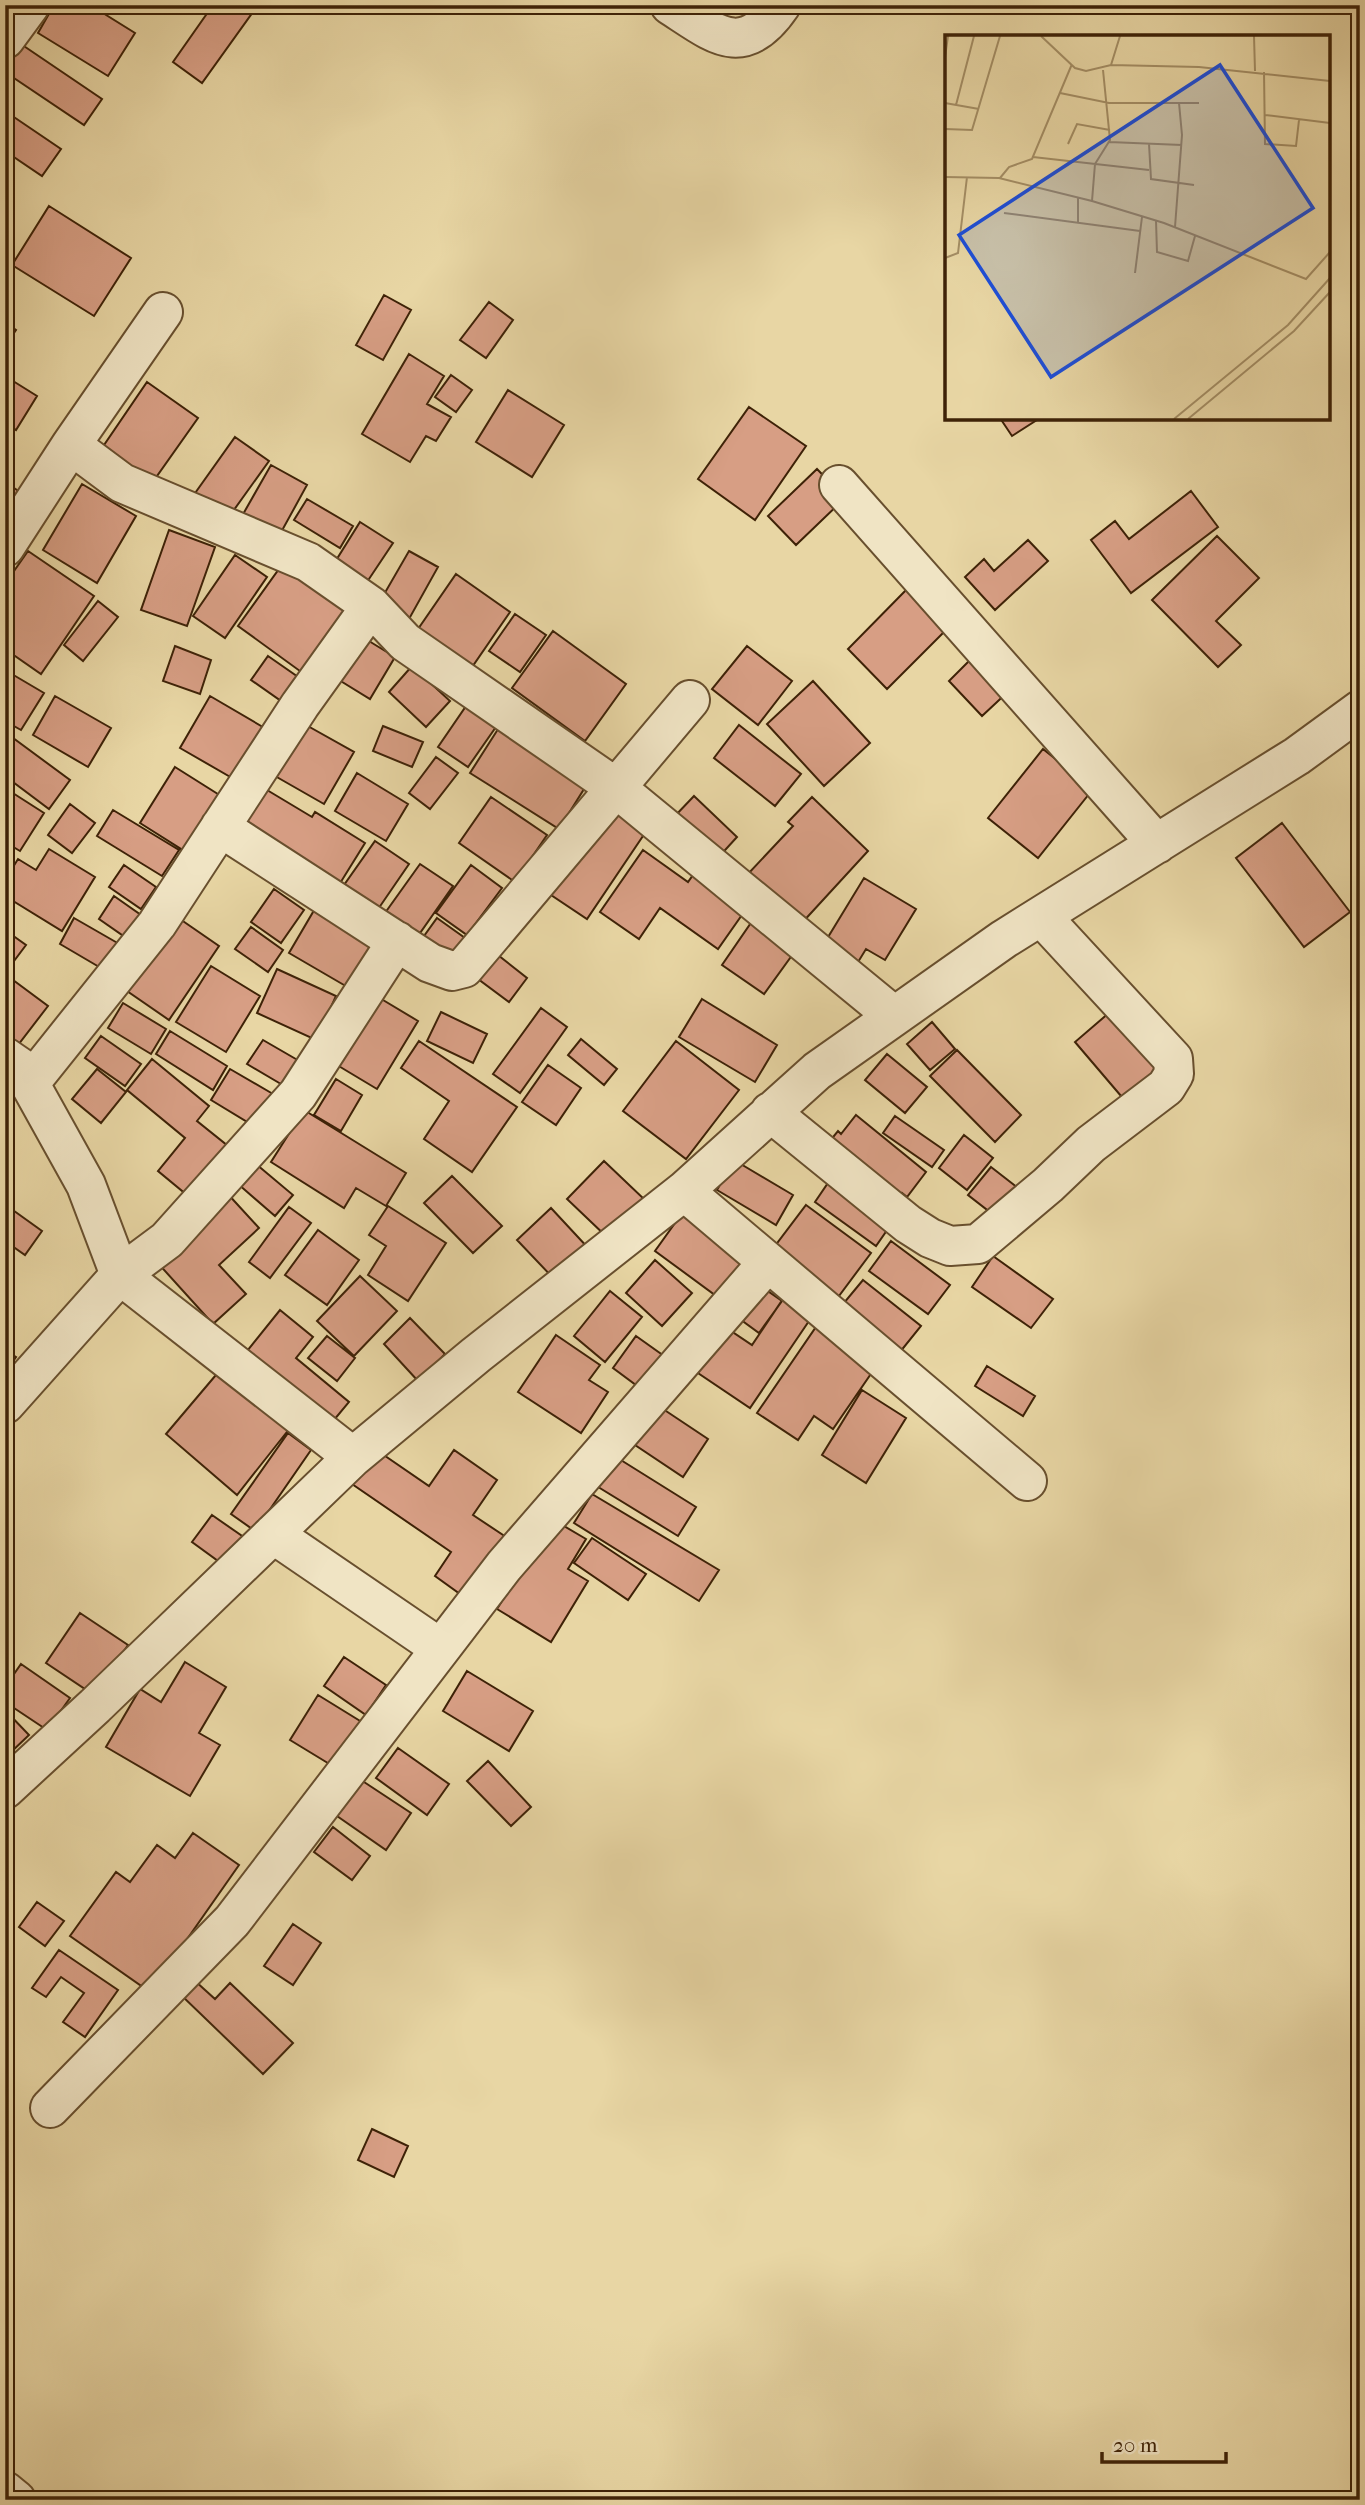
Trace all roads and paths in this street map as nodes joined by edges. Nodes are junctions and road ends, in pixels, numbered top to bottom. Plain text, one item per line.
1 (30, 5) edge
2 (670, 5) edge
3 (782, 5) edge
4 (5, 39) edge
5 (163, 312) dead end
6 (71, 445) junction
7 (839, 485) dead end
8 (5, 547) edge
9 (371, 606) junction
10 (690, 700) dead end
11 (1360, 710) edge
12 (615, 787) junction
13 (220, 827) junction
14 (1157, 844) junction
15 (1041, 916) junction
16 (397, 941) junction
17 (894, 1016) junction
18 (17, 1070) edge
19 (770, 1112) junction
20 (684, 1191) junction
21 (768, 1262) junction
22 (120, 1275) junction
23 (5, 1404) edge
24 (353, 1457) junction
25 (1027, 1481) dead end
26 (273, 1534) junction
27 (440, 1648) junction
28 (5, 1788) edge
29 (50, 2108) dead end
30 (5, 2491) edge
31 (16, 2500) edge

1 - 4 street
2 - 3 street
5 - 6 street
6 - 8 street
6 - 9 street
7 - 14 street
9 - 12 street
9 - 13 street
10 - 12 street
11 - 14 street
12 - 16 street
12 - 17 street
13 - 16 street
13 - 18 street
14 - 15 street
15 - 17 street
15 - 19 street
16 - 22 street
17 - 19 street
18 - 22 street
19 - 20 street
20 - 21 street
20 - 24 street
21 - 25 street
21 - 27 street
22 - 23 street
22 - 24 street
24 - 26 street
26 - 27 street
26 - 28 street
27 - 29 street
30 - 31 street

